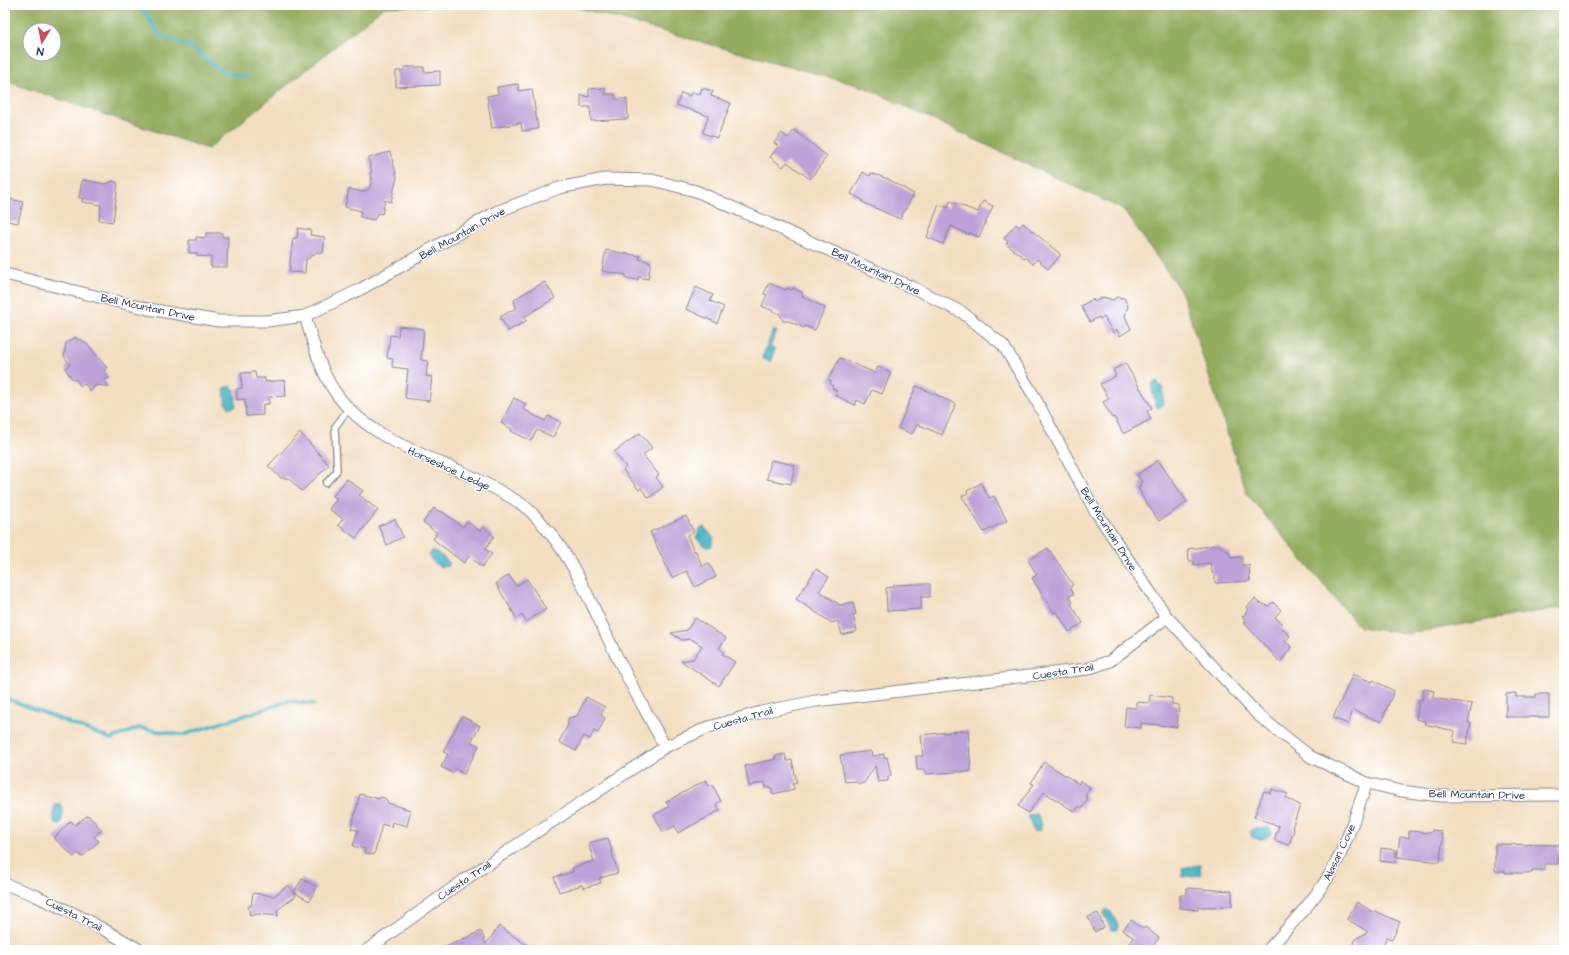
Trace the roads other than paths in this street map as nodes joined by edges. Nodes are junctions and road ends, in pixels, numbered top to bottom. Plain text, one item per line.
1 (5, 274) edge
2 (305, 316) junction
3 (349, 408) junction
4 (326, 483) dead end
5 (1167, 617) junction
6 (665, 747) junction
7 (1367, 783) junction
8 (1564, 795) edge
9 (5, 884) edge
10 (140, 950) edge
11 (367, 950) edge
12 (1268, 950) edge

1 - 2 street, Bell Mountain Drive
2 - 3 street, Horseshoe Ledge
2 - 5 street, Bell Mountain Drive
3 - 4 lane
3 - 6 street, Horseshoe Ledge
5 - 6 street, Cuesta Trail
5 - 7 street, Bell Mountain Drive
6 - 11 street, Cuesta Trail
7 - 8 street, Bell Mountain Drive
7 - 12 street, Alasan Cove
9 - 10 street, Cuesta Trail

